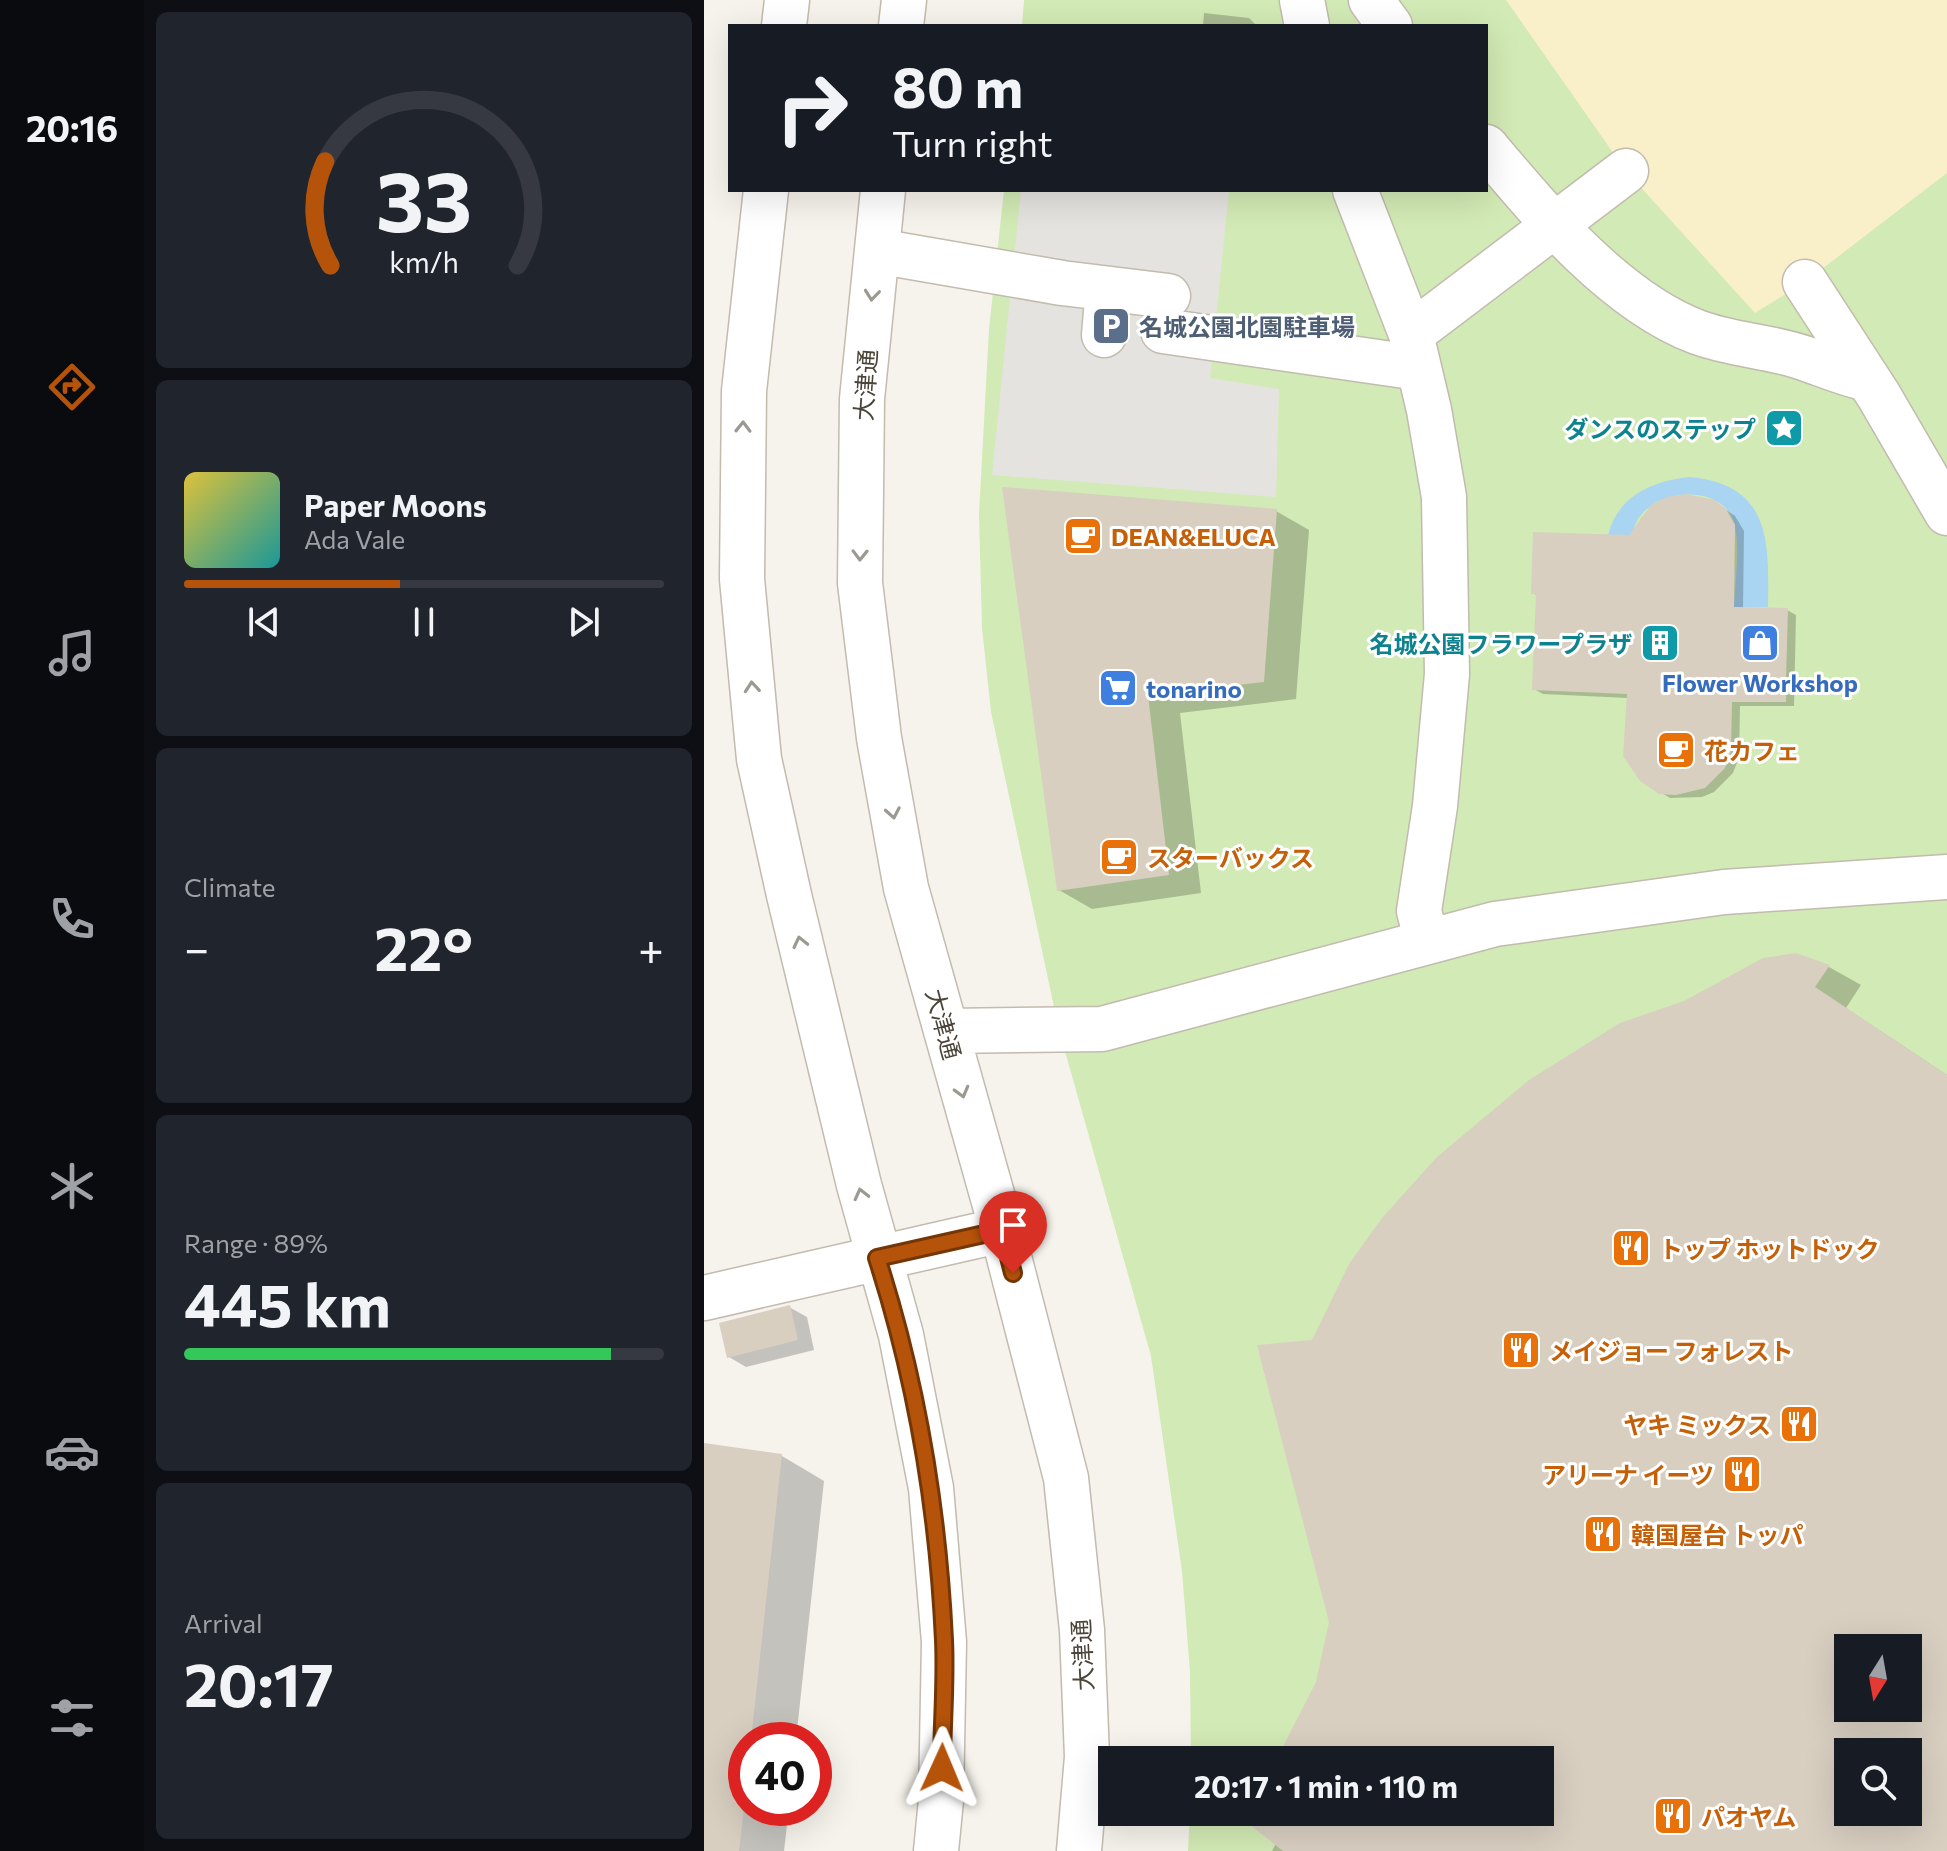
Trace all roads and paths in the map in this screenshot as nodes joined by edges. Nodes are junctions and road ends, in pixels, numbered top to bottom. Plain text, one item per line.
1 (787, 0) edge
2 (904, 0) edge
3 (1302, 0) edge
4 (1371, 0) edge
5 (784, 24) edge
6 (901, 24) edge
7 (1307, 24) edge
8 (1389, 24) edge
9 (1488, 149) edge
10 (1626, 171) dead end
11 (766, 192) edge
12 (883, 192) edge
13 (1356, 192) edge
14 (1556, 226) junction
15 (877, 251) junction
16 (1805, 282) dead end
17 (1108, 289) junction
18 (1104, 335) dead end
19 (1415, 351) junction
20 (1868, 379) junction
21 (1947, 513) edge
22 (1947, 877) edge
23 (1427, 942) junction
24 (946, 1031) junction
25 (1002, 1230) junction
26 (877, 1258) junction
27 (704, 1298) edge
28 (936, 1851) edge
29 (1079, 1851) edge

1 - 5 street
2 - 6 street
3 - 7 street
4 - 8 street
9 - 14 street
10 - 14 street
26 -> 11 street
12 - 15 street, 大津通
13 - 19 street
14 - 19 street
14 - 20 street
15 - 17 street
15 -> 24 street, 大津通
16 - 20 street
17 - 18 street
17 - 19 street
19 - 23 street
20 - 21 street
22 - 23 street
23 - 24 street
24 -> 25 street, 大津通
25 - 26 street
25 - 29 street, 大津通
26 - 27 street
26 - 28 street

